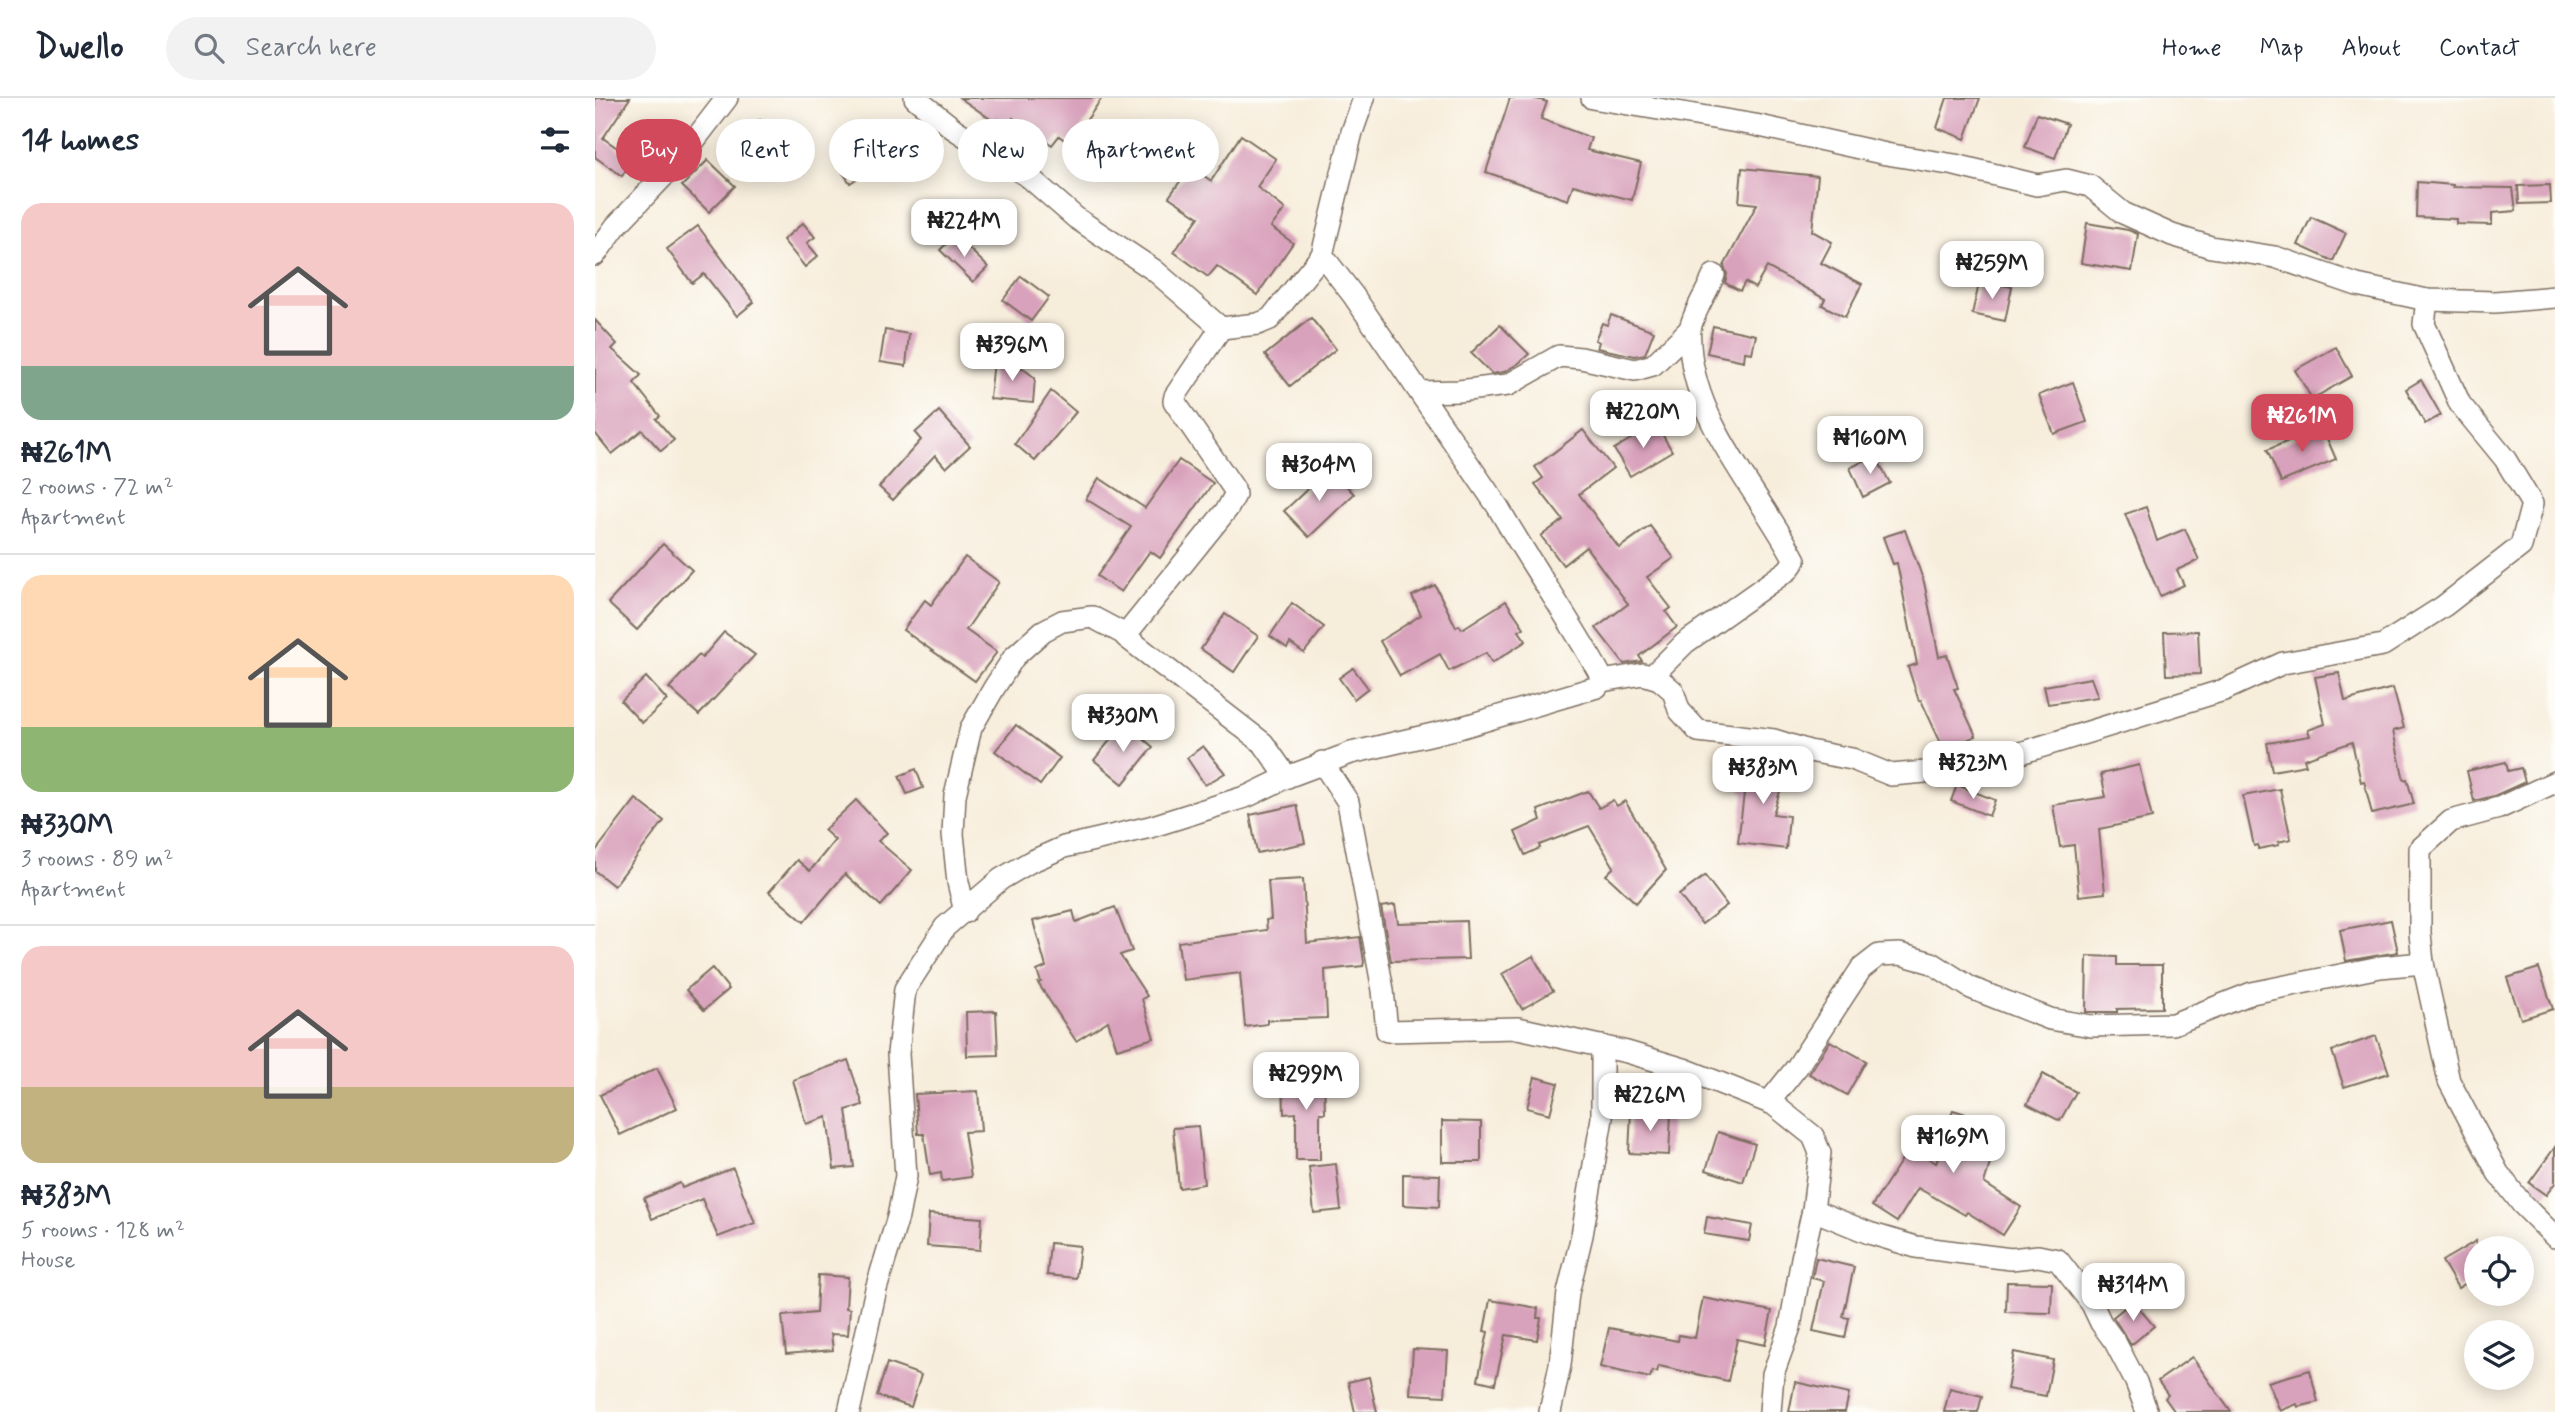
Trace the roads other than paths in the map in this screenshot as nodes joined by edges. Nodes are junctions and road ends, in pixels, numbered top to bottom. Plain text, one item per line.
1 (915, 98) edge
2 (1364, 98) edge
3 (1592, 98) edge
4 (723, 99) edge
5 (1322, 255) junction
6 (595, 256) edge
7 (1714, 275) dead end
8 (2555, 297) edge
9 (2427, 300) junction
10 (1221, 328) junction
11 (1689, 330) junction
12 (1420, 392) junction
13 (1126, 635) junction
14 (1652, 676) junction
15 (1602, 681) junction
16 (1322, 762) junction
17 (1287, 777) junction
18 (2555, 782) edge
19 (965, 912) junction
20 (2423, 963) junction
21 (1602, 1046) junction
22 (1769, 1102) junction
23 (1813, 1210) junction
24 (2555, 1237) edge
25 (849, 1412) edge
26 (1550, 1412) edge
27 (1770, 1412) edge
28 (2147, 1412) edge

1 - 10 street
2 - 5 street
3 - 9 street
4 - 6 street
5 - 10 street
5 - 12 street
7 - 11 street
8 - 9 street
9 - 14 street
10 - 13 street
11 - 12 street
11 - 14 street
12 - 15 street
13 - 17 street
13 - 19 street
14 - 15 street
15 - 16 street
16 - 17 street
16 - 21 street
17 - 19 street
18 - 20 street
19 - 25 street
20 - 22 street
20 - 24 street
21 - 22 street
21 - 26 street
22 - 23 street
23 - 27 street
23 - 28 street

